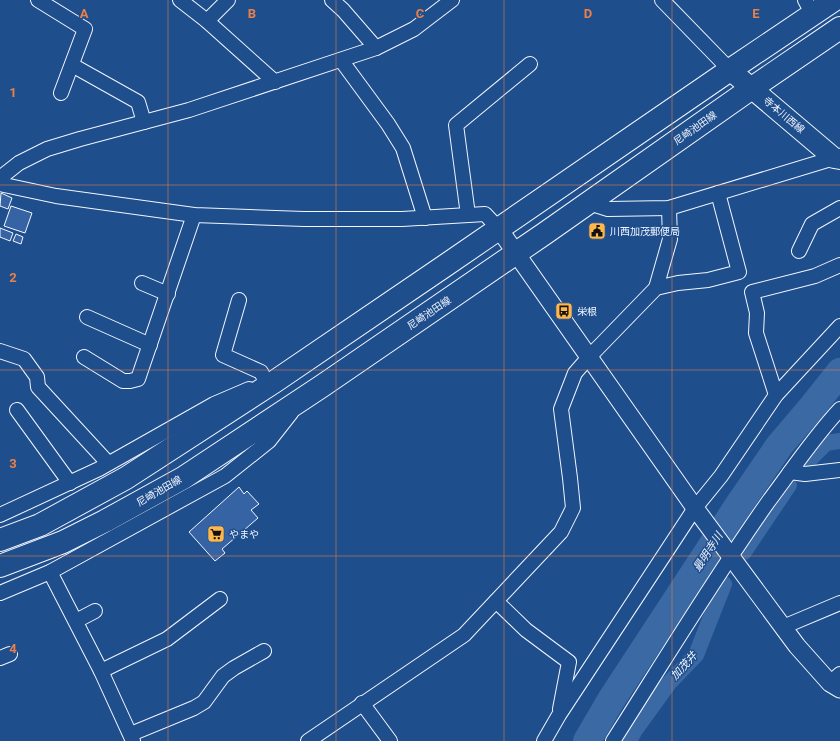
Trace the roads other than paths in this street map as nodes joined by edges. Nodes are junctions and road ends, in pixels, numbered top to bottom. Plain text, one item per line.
1 (38, 0) edge
2 (180, 0) edge
3 (228, 0) edge
4 (332, 0) edge
5 (452, 0) edge
6 (662, 0) edge
7 (834, 0) edge
8 (809, 8) edge
9 (207, 21) junction
10 (840, 28) edge
11 (376, 48) junction
12 (341, 60) junction
13 (530, 64) dead end
14 (72, 66) junction
15 (730, 70) junction
16 (275, 82) junction
17 (752, 88) junction
18 (61, 93) dead end
19 (144, 122) junction
20 (837, 158) edge
21 (0, 178) edge
22 (0, 184) edge
23 (718, 193) junction
24 (589, 203) junction
25 (669, 208) junction
26 (840, 208) edge
27 (194, 215) junction
28 (468, 215) junction
29 (425, 218) junction
30 (499, 229) junction
31 (799, 251) dead end
32 (516, 253) junction
33 (840, 265) edge
34 (142, 283) dead end
35 (656, 288) junction
36 (168, 294) junction
37 (239, 300) dead end
38 (87, 317) dead end
39 (840, 326) edge
40 (150, 345) junction
41 (0, 350) edge
42 (84, 357) dead end
43 (589, 357) junction
44 (274, 379) junction
45 (776, 395) junction
46 (301, 400) junction
47 (840, 409) edge
48 (17, 410) dead end
49 (108, 463) junction
50 (840, 470) edge
51 (790, 472) junction
52 (70, 483) junction
53 (698, 512) junction
54 (0, 515) edge
55 (0, 540) edge
56 (729, 554) junction
57 (0, 566) edge
58 (50, 572) junction
59 (0, 593) edge
60 (220, 599) dead end
61 (496, 601) junction
62 (840, 603) edge
63 (95, 611) dead end
64 (76, 621) junction
65 (783, 627) junction
66 (264, 651) dead end
67 (101, 671) junction
68 (837, 682) edge
69 (362, 703) junction
70 (559, 715) junction
71 (132, 738) edge
72 (308, 741) edge
73 (390, 741) edge
74 (544, 741) edge
75 (614, 741) edge

1 - 14 street
2 - 9 street
3 - 9 street
4 - 11 street
5 - 11 street
6 - 15 street
7 - 8 main road
8 - 15 main road
9 - 16 street
10 - 17 main road, 尼崎池田線
11 - 12 street
12 - 16 street
12 - 29 street
13 - 28 street
14 - 18 street
14 - 19 street
15 - 17 main road, 寺本川西線
15 - 30 main road
16 - 19 street
17 - 20 main road, 寺本川西線
17 - 24 main road, 尼崎池田線
19 - 21 street
20 - 23 street
22 - 27 street
23 - 25 street
23 - 35 street
24 - 25 street
24 - 32 main road, 尼崎池田線
25 - 35 street
26 - 31 street
27 - 29 street
27 - 36 street
28 - 29 street
28 - 30 street
30 - 32 street
30 - 44 main road
32 - 43 street
32 - 46 main road, 尼崎池田線
33 - 45 street
34 - 36 street
35 - 43 street
36 - 40 street
37 - 44 street
38 - 40 street
39 - 45 street
40 - 42 street
41 - 49 street
43 - 53 street
43 - 61 street
44 - 49 street
44 - 55 main road
45 - 53 street
46 - 57 main road, 尼崎池田線
46 - 58 street
47 - 51 street
48 - 52 street
49 - 52 street
50 - 51 street
51 - 56 street
52 - 54 street
53 - 56 street
53 - 70 street
56 - 65 street
56 - 75 street
58 - 59 street
58 - 64 street
60 - 67 street
61 - 69 street
61 - 70 street
62 - 65 street
63 - 64 street
64 - 67 street
65 - 68 street
66 - 71 street
67 - 71 street
69 - 72 street
69 - 73 street
70 - 74 street

